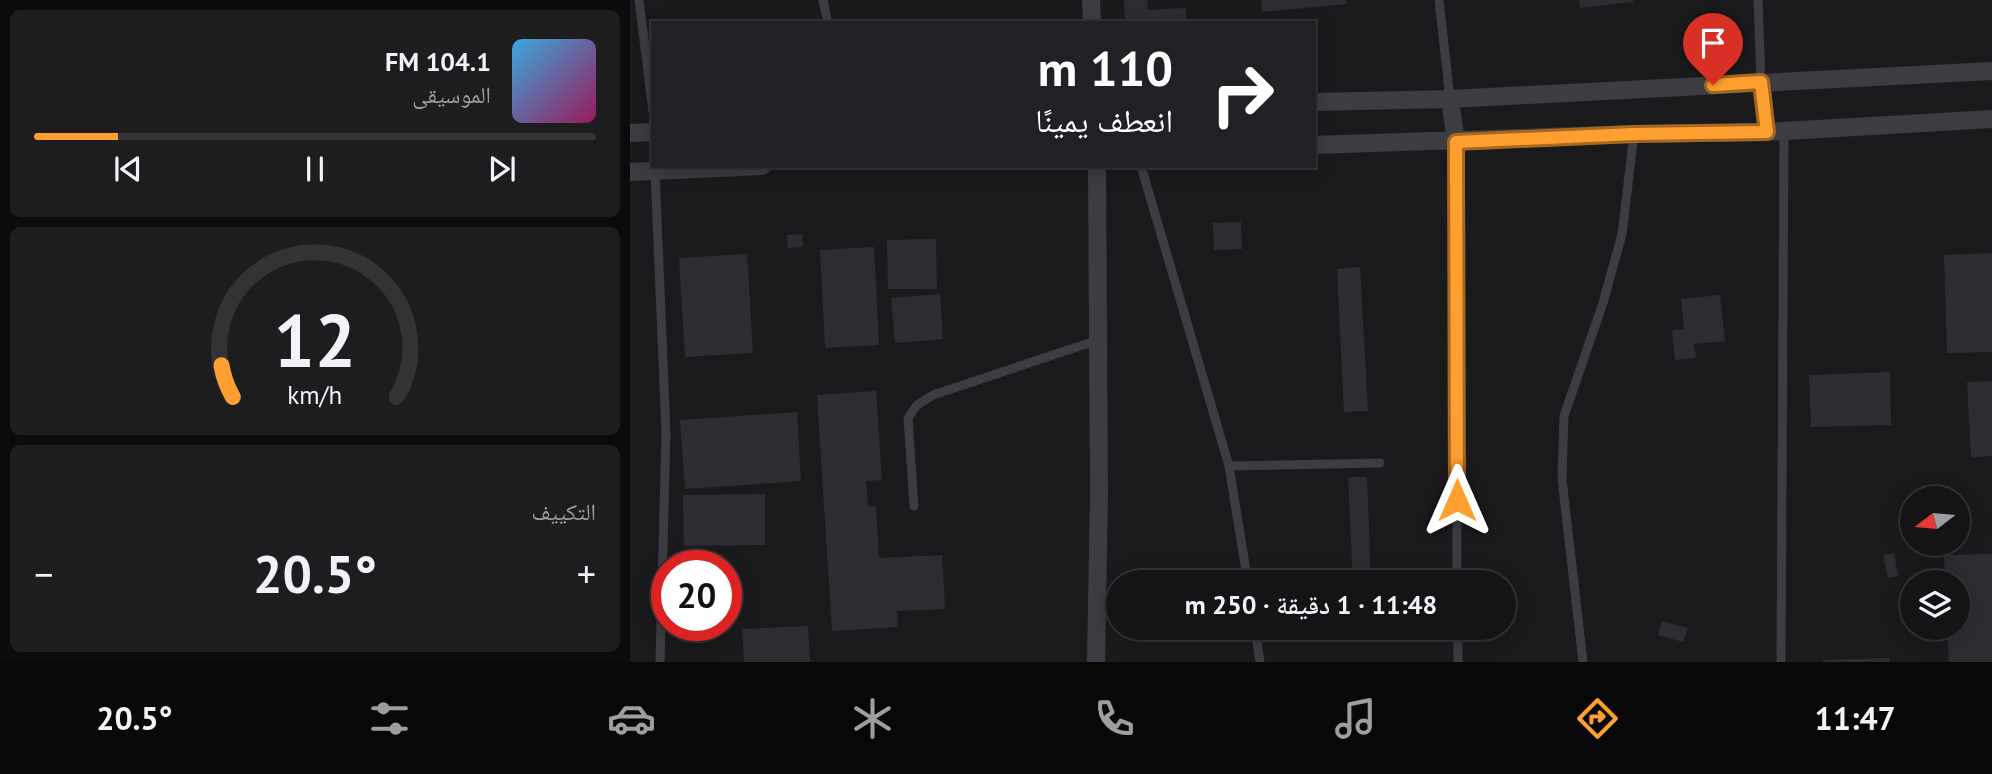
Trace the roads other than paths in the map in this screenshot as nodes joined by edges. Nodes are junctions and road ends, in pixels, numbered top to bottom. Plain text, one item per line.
1 (639, 0) edge
2 (823, 0) edge
3 (1091, 0) edge
4 (1438, 0) edge
5 (1758, 0) edge
6 (828, 21) edge
7 (1092, 21) edge
8 (1992, 71) edge
9 (1761, 82) junction
10 (651, 96) edge
11 (1450, 99) junction
12 (1316, 102) edge
13 (1992, 119) edge
14 (651, 132) edge
15 (1775, 132) junction
16 (630, 133) edge
17 (1634, 134) junction
18 (1456, 142) junction
19 (1316, 145) edge
20 (691, 168) edge
21 (1097, 168) edge
22 (1143, 168) edge
23 (655, 169) edge
24 (630, 172) edge
25 (1098, 340) junction
26 (1380, 463) dead end
27 (1229, 466) junction
28 (914, 506) dead end
29 (1246, 570) edge
30 (1457, 570) edge
31 (1257, 640) edge
32 (1458, 640) edge
33 (660, 662) edge
34 (1096, 662) edge
35 (1260, 662) edge
36 (1458, 662) edge
37 (1583, 662) edge
38 (1781, 662) edge

1 - 10 lane
2 - 6 lane
3 - 7 street
4 - 11 lane
5 - 9 lane
8 - 9 street
9 - 11 street
9 - 15 street
11 - 12 street
11 - 18 street
13 - 15 street
14 - 16 street
15 - 17 street
15 - 38 lane
17 - 18 street
17 - 37 lane
18 - 19 street
18 - 30 lane
20 - 23 street
21 - 25 street
22 - 27 lane
23 - 24 street
23 - 33 lane
25 - 28 lane
25 - 34 street
26 - 27 lane
27 - 29 lane
31 - 35 lane
32 - 36 lane

